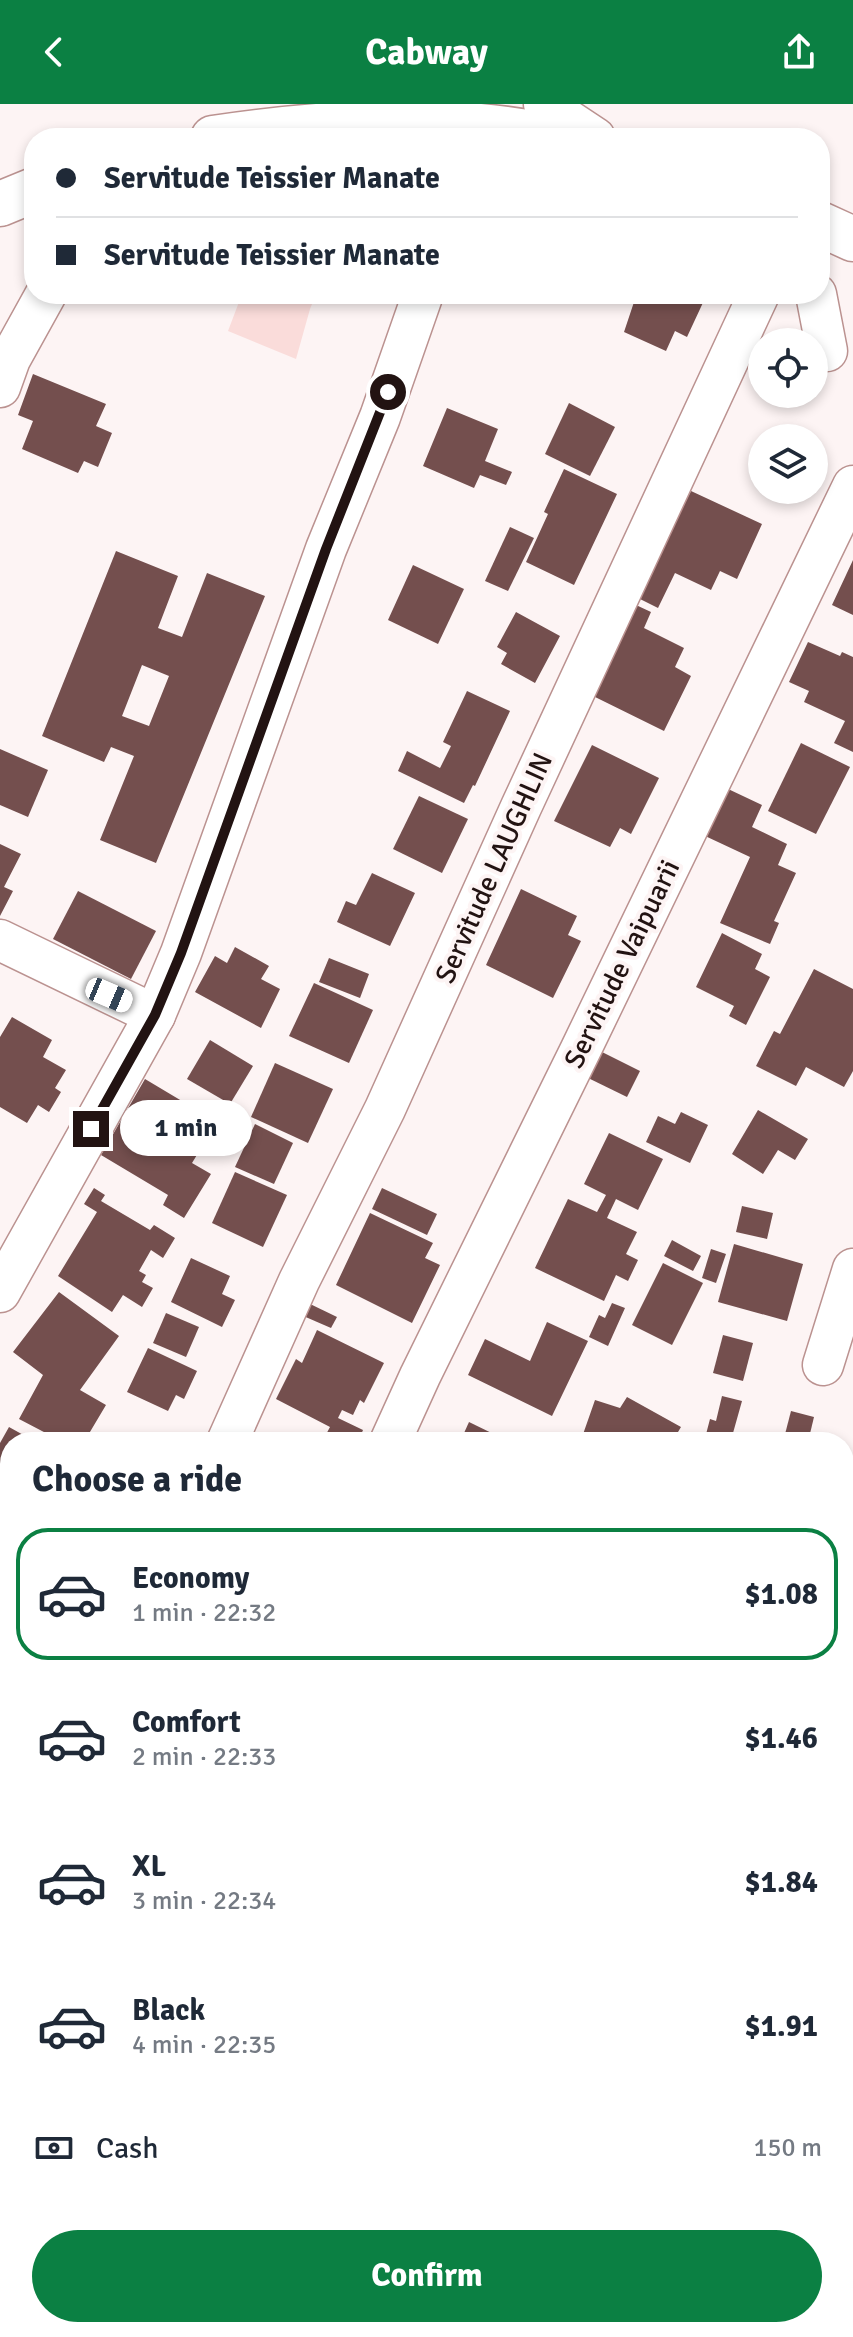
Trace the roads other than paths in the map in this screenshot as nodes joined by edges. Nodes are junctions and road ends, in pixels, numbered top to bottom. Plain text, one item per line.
1 (556, 115) edge
2 (292, 128) edge
3 (433, 128) edge
4 (498, 128) edge
5 (578, 128) edge
6 (24, 194) edge
7 (0, 204) edge
8 (830, 229) edge
9 (853, 239) edge
10 (40, 304) edge
11 (420, 304) edge
12 (754, 304) edge
13 (818, 304) edge
14 (823, 328) edge
15 (0, 387) edge
16 (853, 486) edge
17 (0, 940) edge
18 (155, 1015) junction
19 (853, 1269) edge
20 (0, 1292) edge
21 (823, 1365) dead end
22 (231, 1432) edge
23 (395, 1432) edge

1 - 4 main road
1 - 5 street
2 - 3 main road
6 - 7 main road
8 - 9 main road
10 - 15 street
11 - 18 street
12 - 22 street, Servitude LAUGHLIN
13 - 14 street
16 - 23 street, Servitude Vaipuarii
17 - 18 street
18 - 20 street
19 - 21 street

